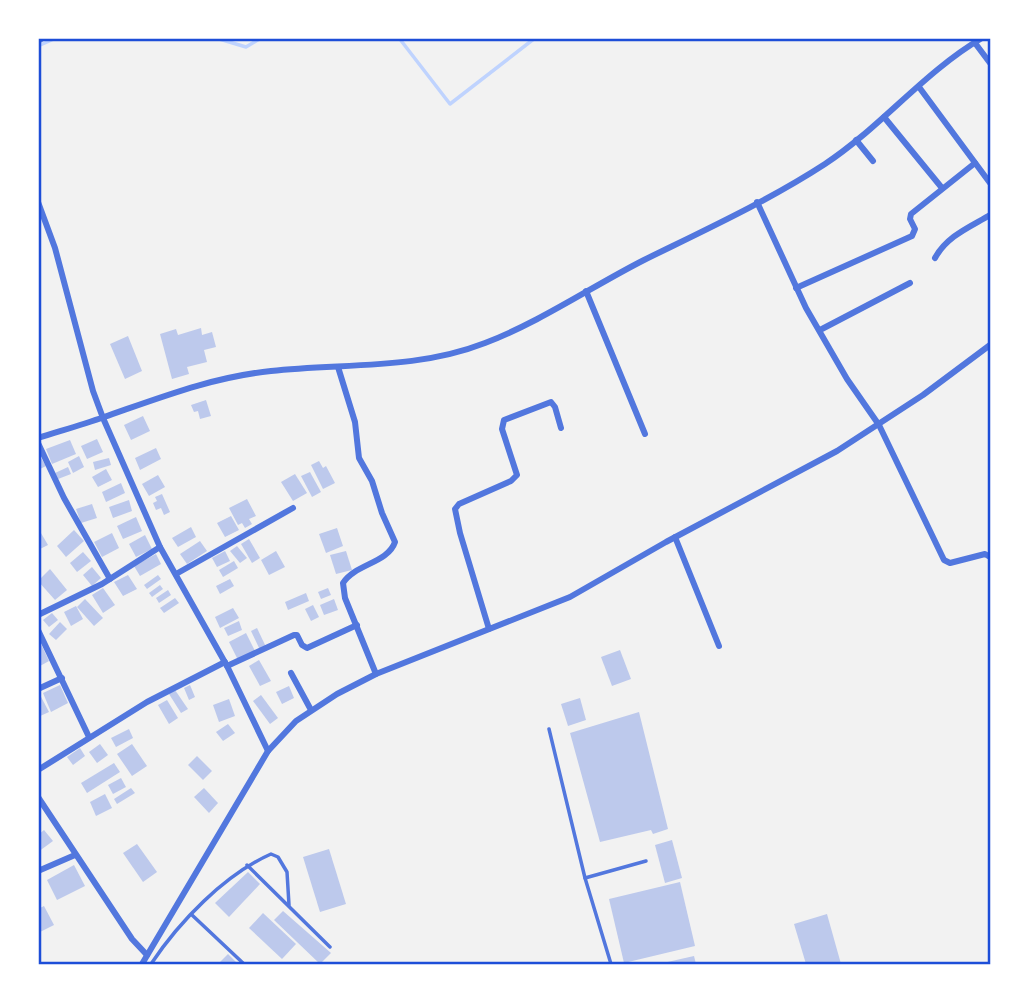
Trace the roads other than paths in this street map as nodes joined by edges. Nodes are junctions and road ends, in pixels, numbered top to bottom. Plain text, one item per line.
1 (978, 41) edge
2 (990, 63) edge
3 (919, 87) junction
4 (884, 117) junction
5 (856, 141) junction
6 (873, 161) dead end
7 (975, 163) junction
8 (990, 183) edge
9 (942, 188) junction
10 (38, 202) edge
11 (757, 202) junction
12 (990, 215) edge
13 (935, 258) dead end
14 (910, 284) dead end
15 (796, 288) junction
16 (586, 291) junction
17 (820, 330) junction
18 (990, 345) edge
19 (338, 367) junction
20 (103, 418) junction
21 (879, 425) junction
22 (561, 428) dead end
23 (645, 434) dead end
24 (38, 441) edge
25 (293, 508) dead end
26 (675, 537) junction
27 (160, 547) junction
28 (990, 557) edge
29 (176, 575) junction
30 (110, 579) junction
31 (38, 615) edge
32 (357, 625) junction
33 (489, 629) junction
34 (38, 630) edge
35 (719, 646) dead end
36 (226, 664) junction
37 (291, 673) dead end
38 (376, 674) junction
39 (62, 678) junction
40 (38, 689) edge
41 (311, 710) junction
42 (549, 729) dead end
43 (89, 737) junction
44 (268, 751) junction
45 (38, 770) edge
46 (38, 797) edge
47 (75, 856) junction
48 (646, 861) dead end
49 (247, 865) junction
50 (38, 871) edge
51 (584, 878) junction
52 (289, 905) junction
53 (192, 915) junction
54 (330, 947) dead end
55 (147, 955) junction
56 (142, 964) edge
57 (151, 964) edge
58 (244, 964) edge
59 (611, 964) edge

1 - 2 street
1 - 3 street
3 - 4 street
3 - 7 street
4 - 5 street
4 - 9 street
5 - 6 street
5 - 11 street
7 - 8 street
7 - 9 street
9 - 15 street
10 - 20 street
11 - 15 street
11 - 16 street
12 - 13 street
14 - 17 street
15 - 17 street
16 - 19 street
16 - 23 street
17 - 21 street
18 - 21 street
19 - 20 street
19 - 32 street
20 - 24 street
20 - 27 street
21 - 26 street
21 - 28 street
22 - 33 street
24 - 30 street
25 - 29 street
26 - 33 street
26 - 35 street
27 - 29 street
27 - 30 street
29 - 36 street
30 - 31 street
32 - 36 street
32 - 38 street
33 - 38 street
34 - 39 street
36 - 43 street
36 - 44 street
37 - 41 street
38 - 41 street
39 - 40 street
39 - 43 street
41 - 44 street
42 - 51 lane
43 - 45 street
44 - 55 street
46 - 47 street
47 - 50 street
47 - 55 street
48 - 51 lane
49 - 52 lane
49 - 52 lane
49 - 53 lane
51 - 59 lane
52 - 54 lane
53 - 57 lane
53 - 58 lane
55 - 56 street

